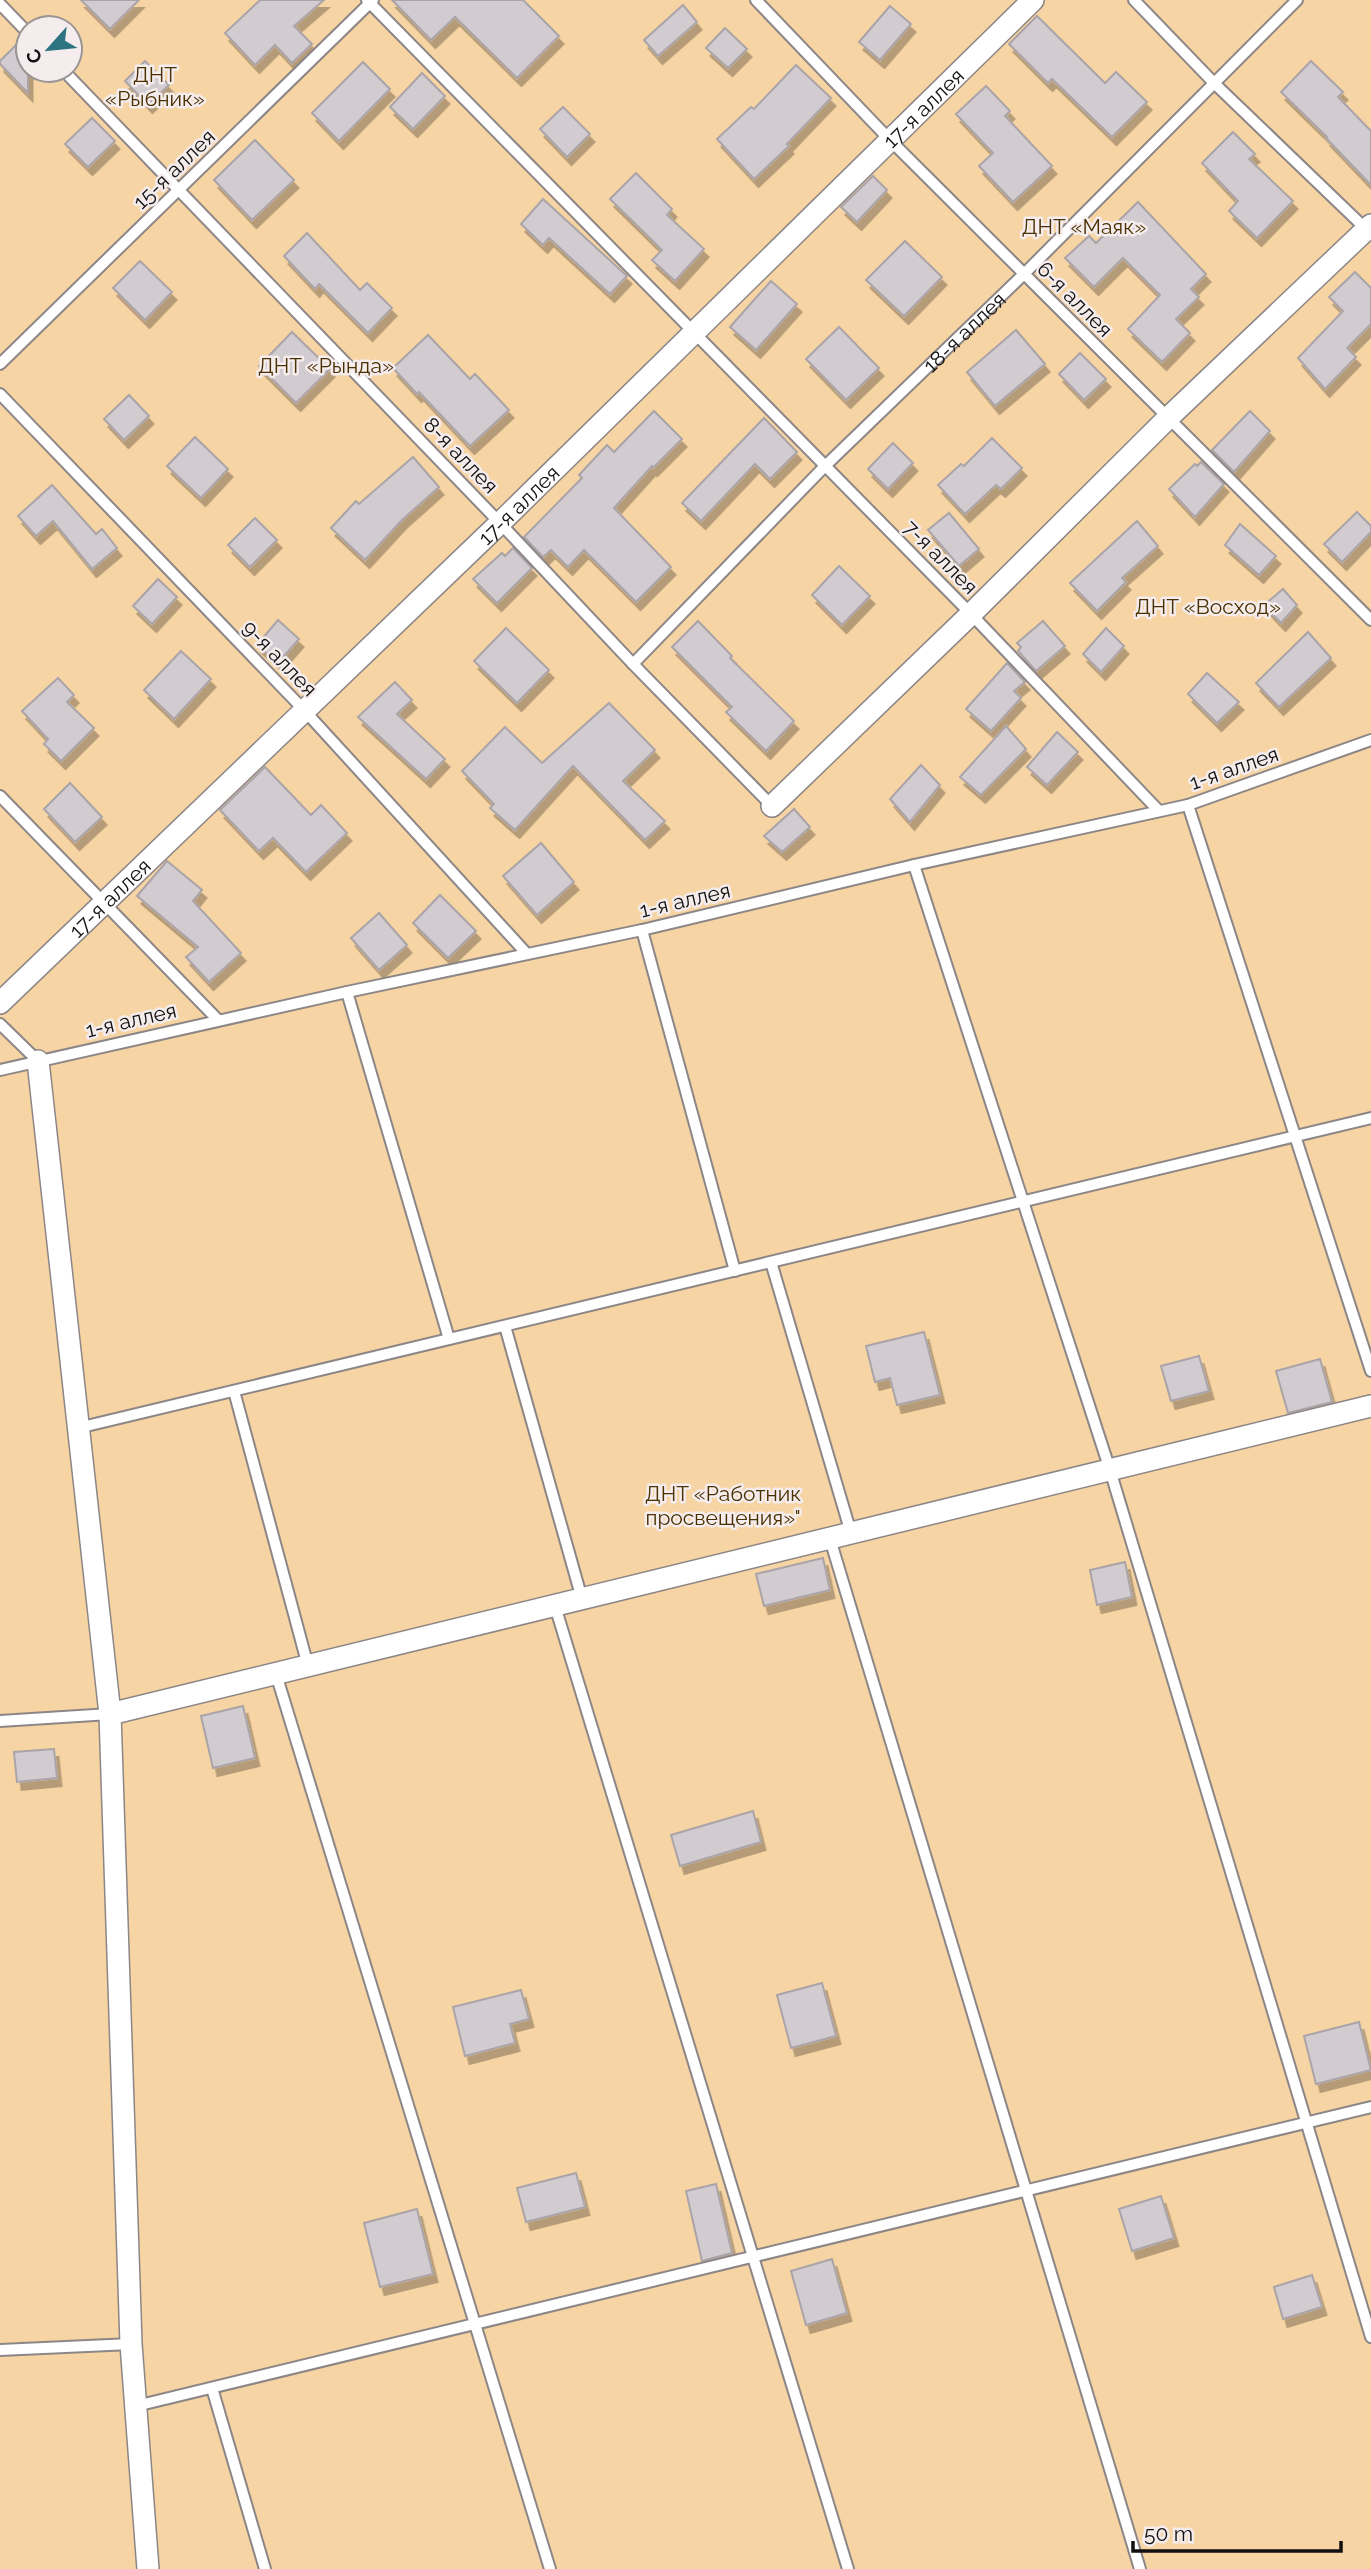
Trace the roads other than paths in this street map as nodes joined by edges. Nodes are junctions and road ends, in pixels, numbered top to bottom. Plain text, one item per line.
1 (756, 0) edge
2 (1033, 0) edge
3 (1134, 0) edge
4 (1297, 0) edge
5 (370, 1) edge
6 (0, 4) edge
7 (14, 18) edge
8 (77, 84) edge
9 (1214, 84) junction
10 (889, 139) junction
11 (180, 191) junction
12 (1369, 230) edge
13 (1024, 274) junction
14 (692, 333) junction
15 (0, 365) edge
16 (0, 394) edge
17 (1168, 418) junction
18 (824, 467) junction
19 (500, 523) junction
20 (971, 614) junction
21 (1371, 620) edge
22 (633, 664) junction
23 (303, 710) junction
24 (1371, 740) edge
25 (0, 796) edge
26 (1188, 804) junction
27 (772, 806) joint
28 (1159, 811) junction
29 (914, 866) junction
30 (103, 903) junction
31 (642, 930) junction
32 (527, 954) junction
33 (347, 992) junction
34 (0, 1003) edge
35 (218, 1020) junction
36 (0, 1024) edge
37 (38, 1061) junction
38 (0, 1070) edge
39 (1371, 1118) edge
40 (1295, 1136) junction
41 (1023, 1202) junction
42 (771, 1262) junction
43 (735, 1271) junction
44 (505, 1326) junction
45 (449, 1339) junction
46 (1371, 1371) edge
47 (234, 1391) junction
48 (1371, 1406) edge
49 (78, 1428) junction
50 (1110, 1470) junction
51 (851, 1533) junction
52 (830, 1538) junction
53 (582, 1599) junction
54 (555, 1606) junction
55 (308, 1666) junction
56 (276, 1674) junction
57 (110, 1714) junction
58 (0, 1721) edge
59 (1371, 2107) edge
60 (1306, 2122) junction
61 (1026, 2190) junction
62 (753, 2256) junction
63 (475, 2324) junction
64 (1371, 2337) edge
65 (131, 2344) junction
66 (0, 2350) edge
67 (212, 2388) junction
68 (136, 2406) junction
69 (148, 2569) edge
70 (265, 2569) edge
71 (550, 2569) edge
72 (848, 2569) edge
73 (1140, 2569) edge

1 - 10 lane, 6-я аллея
2 - 10 street, 17-я аллея
3 - 9 lane
4 - 9 lane, 18-я аллея
5 - 11 lane, 15-я аллея
5 - 14 lane, 7-я аллея
6 - 7 lane
8 - 11 lane, 8-я аллея
9 - 12 lane
9 - 13 lane, 18-я аллея
10 - 13 lane, 6-я аллея
10 - 14 street, 17-я аллея
11 - 15 lane, 15-я аллея
11 - 19 lane, 8-я аллея
12 - 17 street
13 - 17 lane, 6-я аллея
13 - 18 lane, 18-я аллея
14 - 18 lane, 7-я аллея
14 - 19 street, 17-я аллея
16 - 23 lane, 9-я аллея
17 - 20 street
17 - 21 lane, 6-я аллея
18 - 20 lane, 7-я аллея
18 - 22 lane, 18-я аллея
19 - 22 lane, 8-я аллея
19 - 23 street, 17-я аллея
20 - 27 street
20 - 28 lane, 7-я аллея
22 - 27 lane, 8-я аллея
23 - 30 street, 17-я аллея
23 - 32 lane, 9-я аллея
24 - 26 lane, 1-я аллея
25 - 30 lane
26 - 28 lane, 1-я аллея
26 - 40 lane
28 - 29 lane, 1-я аллея
29 - 31 lane, 1-я аллея
29 - 41 lane
30 - 34 street, 17-я аллея
30 - 35 lane
31 - 32 lane, 1-я аллея
31 - 43 lane
32 - 33 lane, 1-я аллея
33 - 35 lane, 1-я аллея
33 - 45 lane
35 - 37 lane, 1-я аллея
36 - 37 lane
37 - 38 lane, 1-я аллея
37 - 49 street
39 - 40 lane
40 - 41 lane
40 - 46 lane
41 - 42 lane
41 - 50 lane
42 - 43 lane
42 - 51 lane
43 - 44 lane
44 - 45 lane
44 - 53 lane
45 - 47 lane
47 - 49 lane
47 - 55 lane
48 - 50 street
49 - 57 street
50 - 51 street
50 - 60 lane
51 - 52 street
52 - 53 street
52 - 61 lane
53 - 54 street
54 - 55 street
54 - 62 lane
55 - 56 street
56 - 57 street
56 - 63 lane
57 - 58 lane
57 - 65 street
59 - 60 lane
60 - 61 lane
60 - 64 lane
61 - 62 lane
61 - 73 lane
62 - 63 lane
62 - 72 lane
63 - 67 lane
63 - 71 lane
65 - 66 lane
65 - 68 street
67 - 68 lane
67 - 70 lane
68 - 69 street

